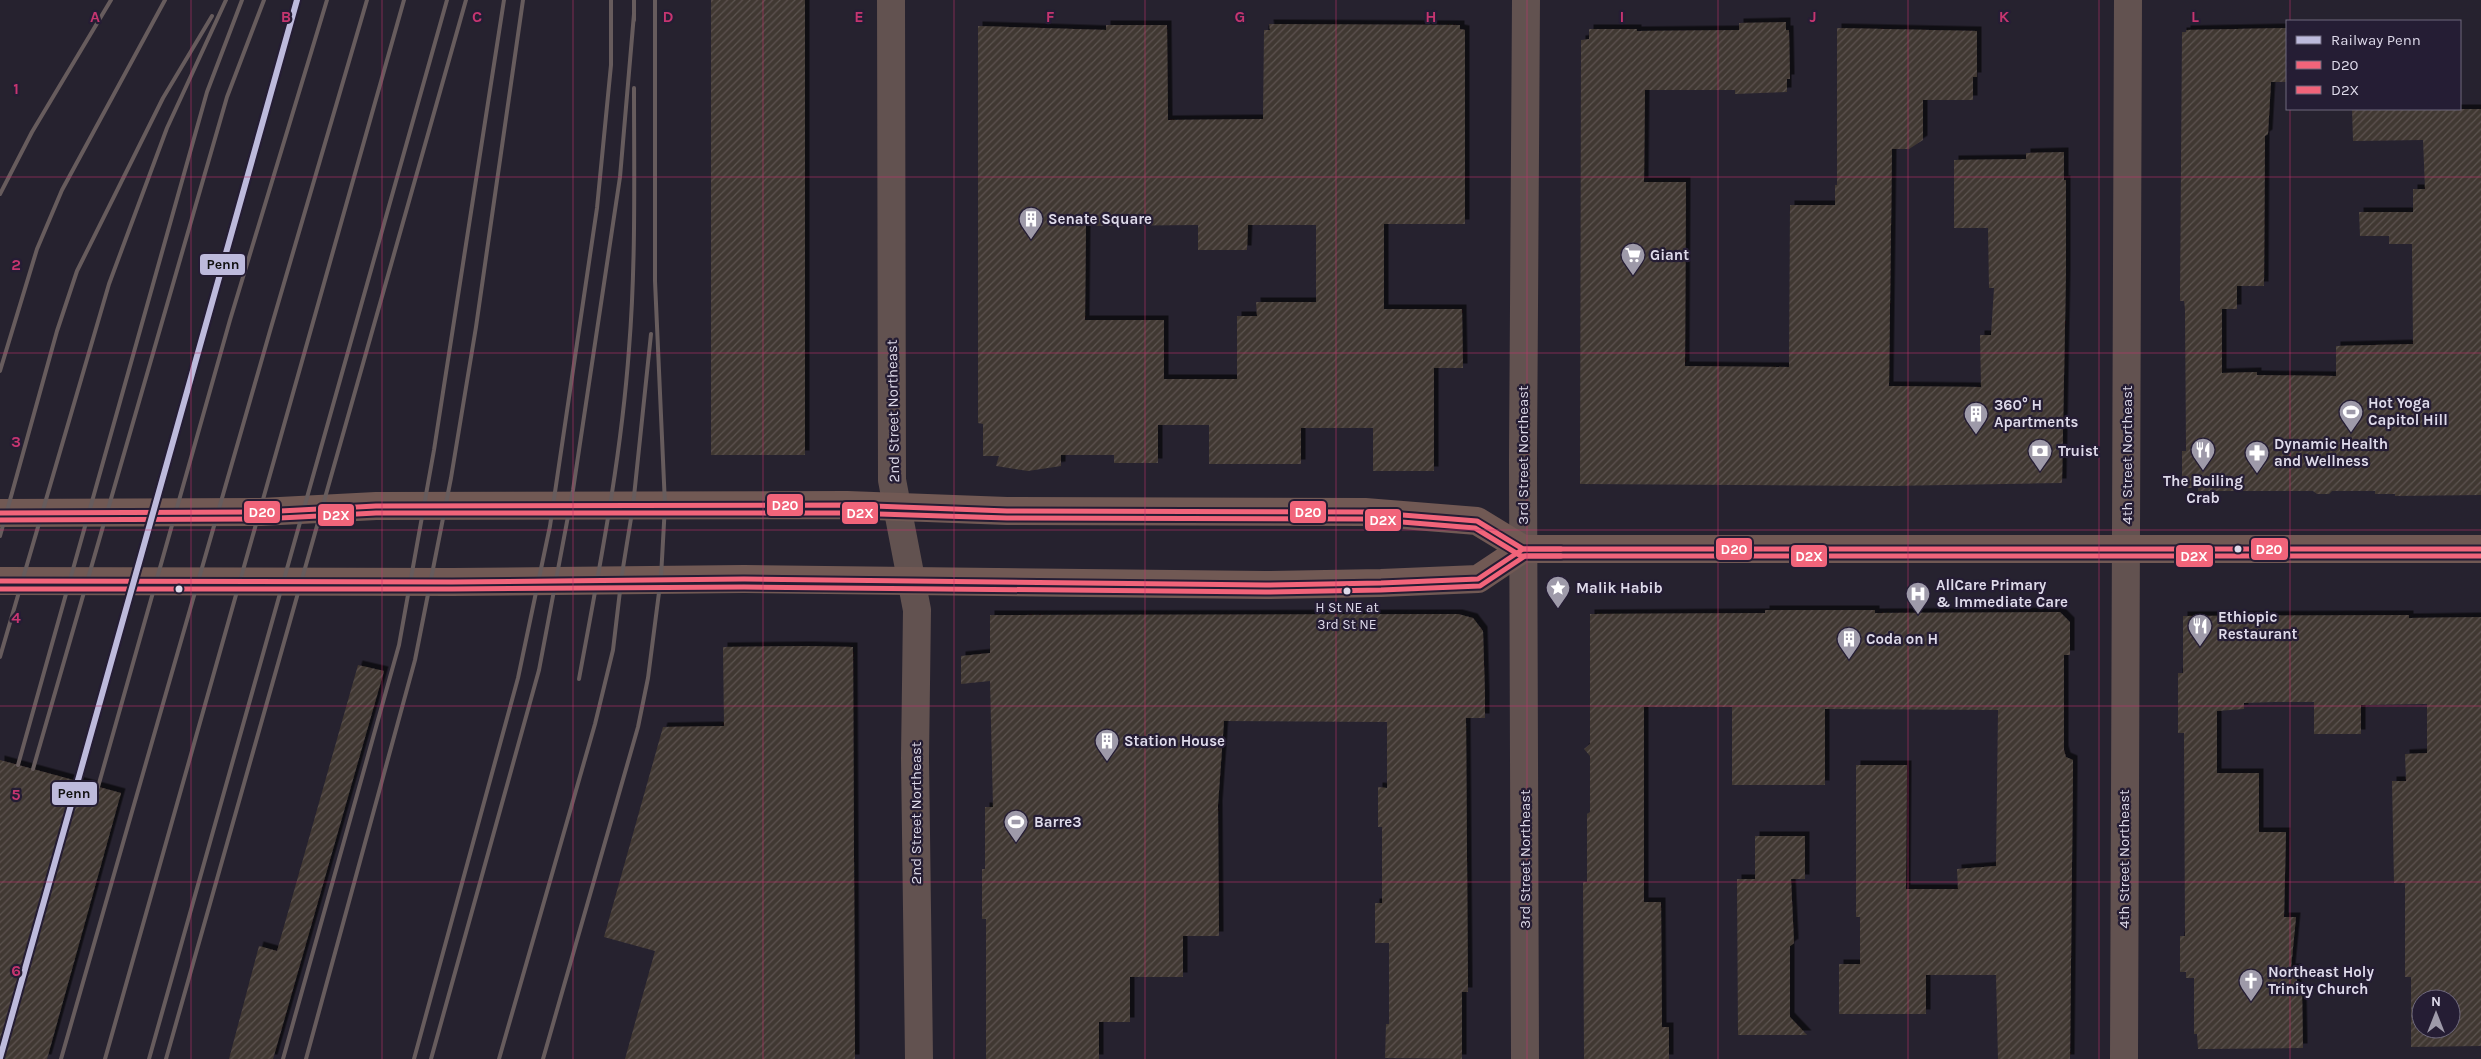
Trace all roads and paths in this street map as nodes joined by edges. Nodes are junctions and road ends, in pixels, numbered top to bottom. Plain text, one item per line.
1 (891, 0) edge
2 (1526, 0) edge
3 (2128, 0) edge
4 (0, 513) edge
5 (1524, 549) junction
6 (2126, 549) junction
7 (2481, 549) edge
8 (0, 581) edge
9 (918, 1059) edge
10 (1525, 1059) edge
11 (2124, 1059) edge

1 - 9 street, 2nd Street Northeast
2 - 5 street, 3rd Street Northeast
3 - 6 street, 4th Street Northeast
4 - 5 main road
5 - 6 main road
5 - 8 main road
5 - 10 street, 3rd Street Northeast
6 - 7 main road
6 - 11 street, 4th Street Northeast

